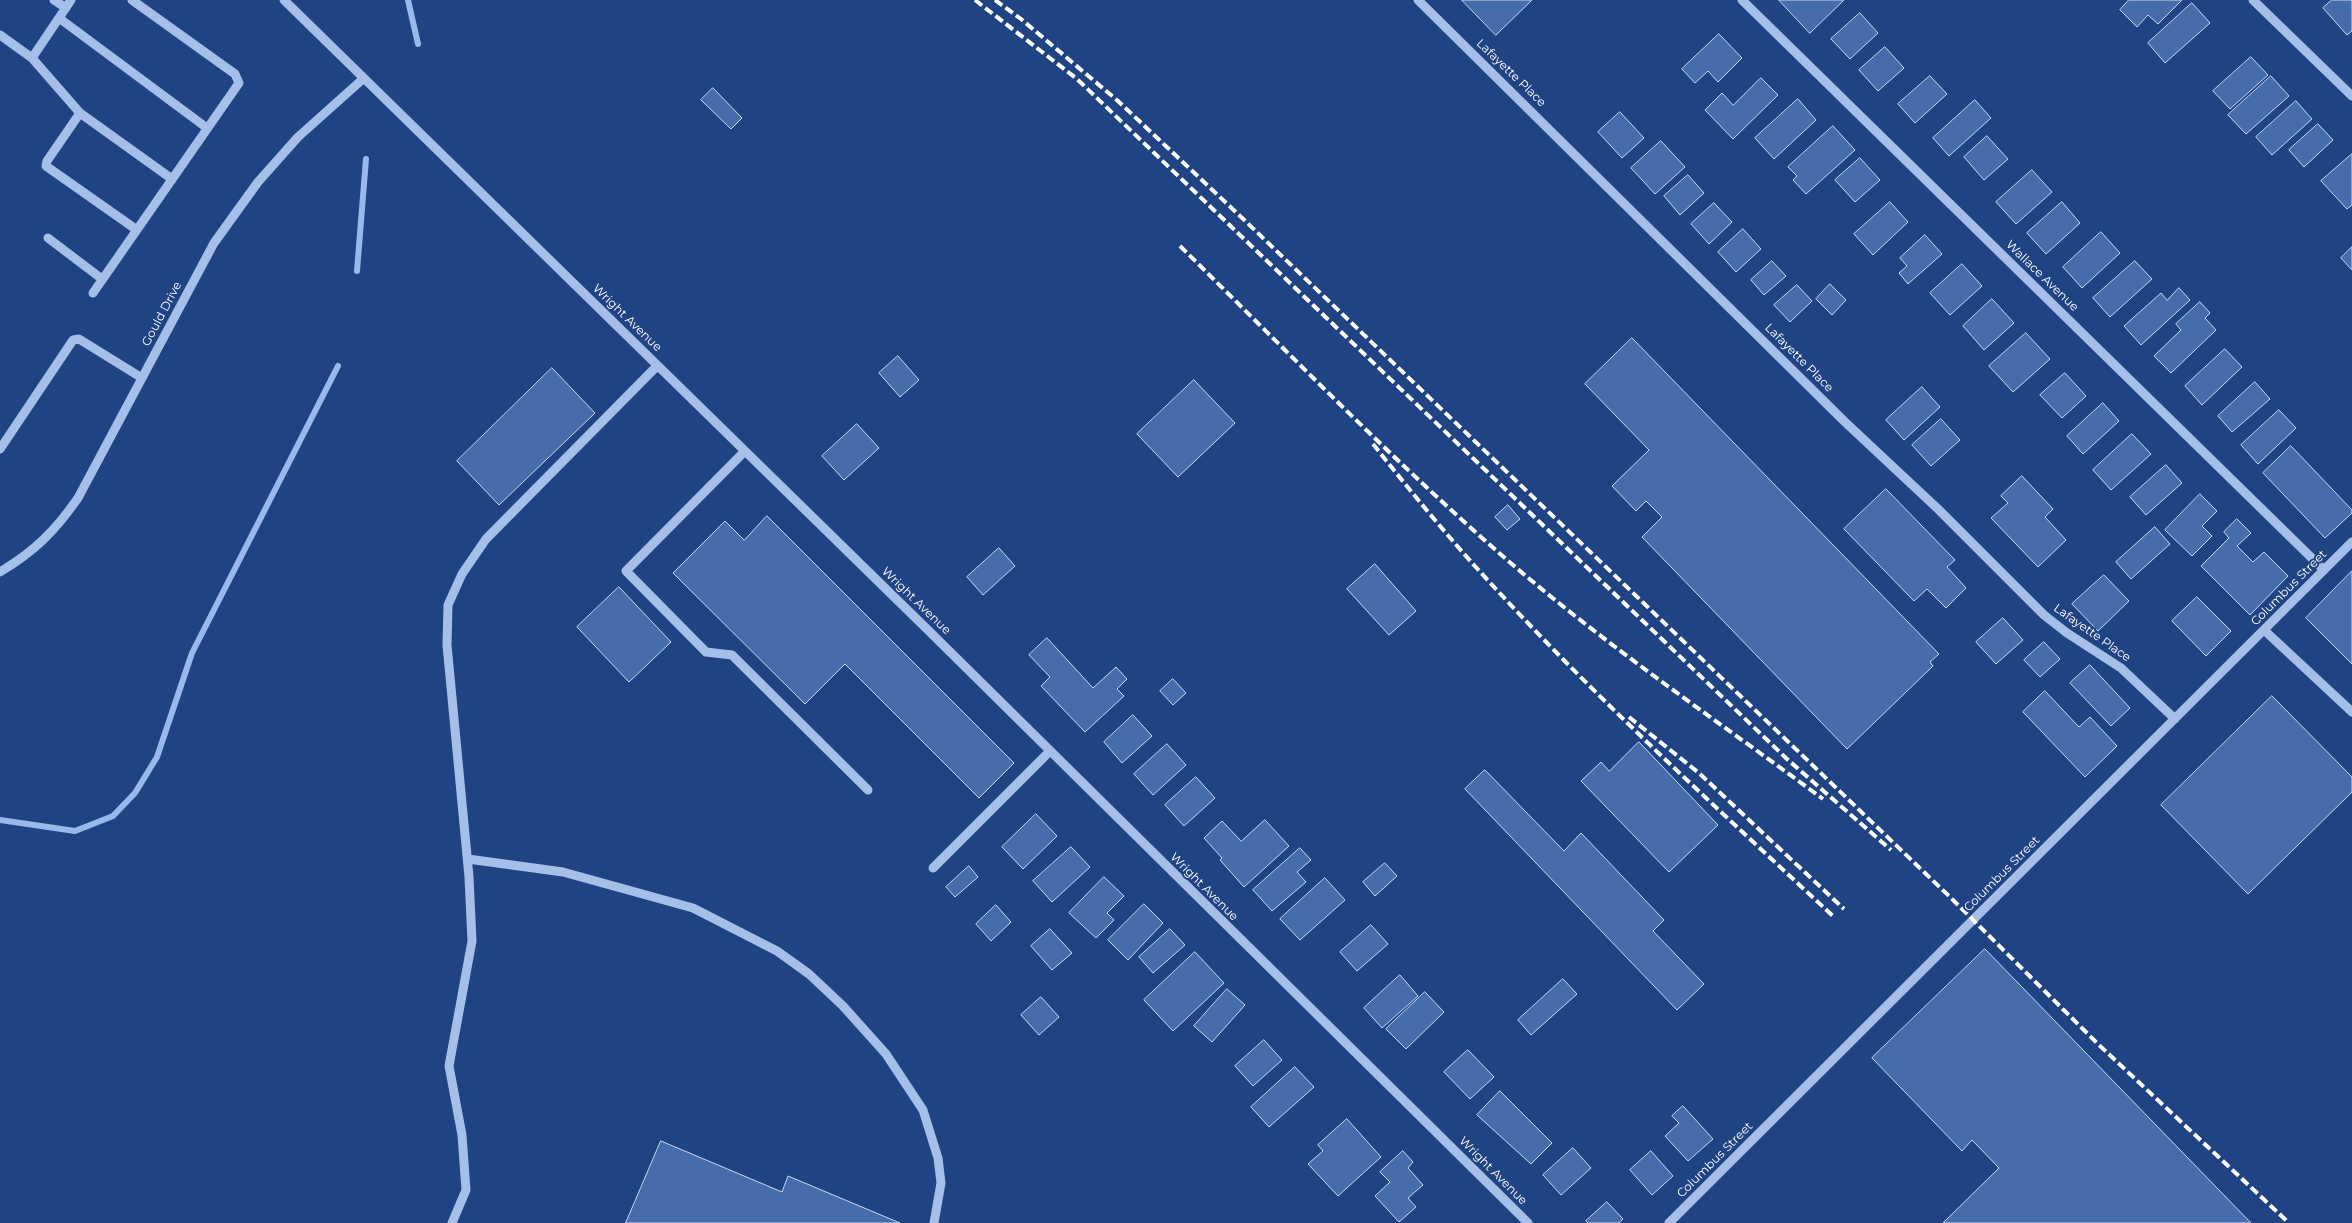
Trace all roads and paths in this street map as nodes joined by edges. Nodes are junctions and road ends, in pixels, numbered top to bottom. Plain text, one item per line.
1 (54, 0) edge
2 (71, 0) edge
3 (132, 0) edge
4 (284, 0) edge
5 (1418, 0) edge
6 (1742, 0) edge
7 (2253, 0) edge
8 (66, 8) junction
9 (59, 18) junction
10 (0, 35) edge
11 (32, 58) junction
12 (364, 78) junction
13 (2352, 96) edge
14 (80, 113) junction
15 (207, 128) junction
16 (172, 179) junction
17 (137, 230) junction
18 (48, 238) dead end
19 (102, 279) junction
20 (93, 293) dead end
21 (657, 366) junction
22 (142, 378) junction
23 (0, 449) edge
24 (745, 451) junction
25 (2352, 542) edge
26 (2324, 570) junction
27 (0, 572) edge
28 (2264, 630) junction
29 (2352, 712) edge
30 (2174, 719) junction
31 (1050, 751) junction
32 (868, 790) dead end
33 (468, 859) junction
34 (933, 868) dead end
35 (452, 1223) edge
36 (934, 1223) edge
37 (1528, 1223) edge
38 (1669, 1223) edge

1 - 8 street
2 - 8 street
3 - 15 street
4 - 12 street, Wright Avenue
5 - 30 street, Lafayette Place
6 - 26 street, Wallace Avenue
7 - 13 street
8 - 9 street
9 - 11 street
9 - 15 street
10 - 11 street
11 - 14 street
12 - 21 street, Wright Avenue
12 - 22 street, Gould Drive
14 - 16 street
14 - 17 street
15 - 16 street
16 - 17 street
17 - 19 street
18 - 19 street
19 - 20 street
21 - 24 street, Wright Avenue
21 - 33 street
22 - 23 street
22 - 27 street, Gould Drive
24 - 31 street, Wright Avenue
24 - 32 street
25 - 26 street, Columbus Street
26 - 28 street, Columbus Street
28 - 29 street
28 - 30 street, Columbus Street
30 - 38 street, Columbus Street
31 - 34 street
31 - 37 street, Wright Avenue
33 - 35 street
33 - 36 street

